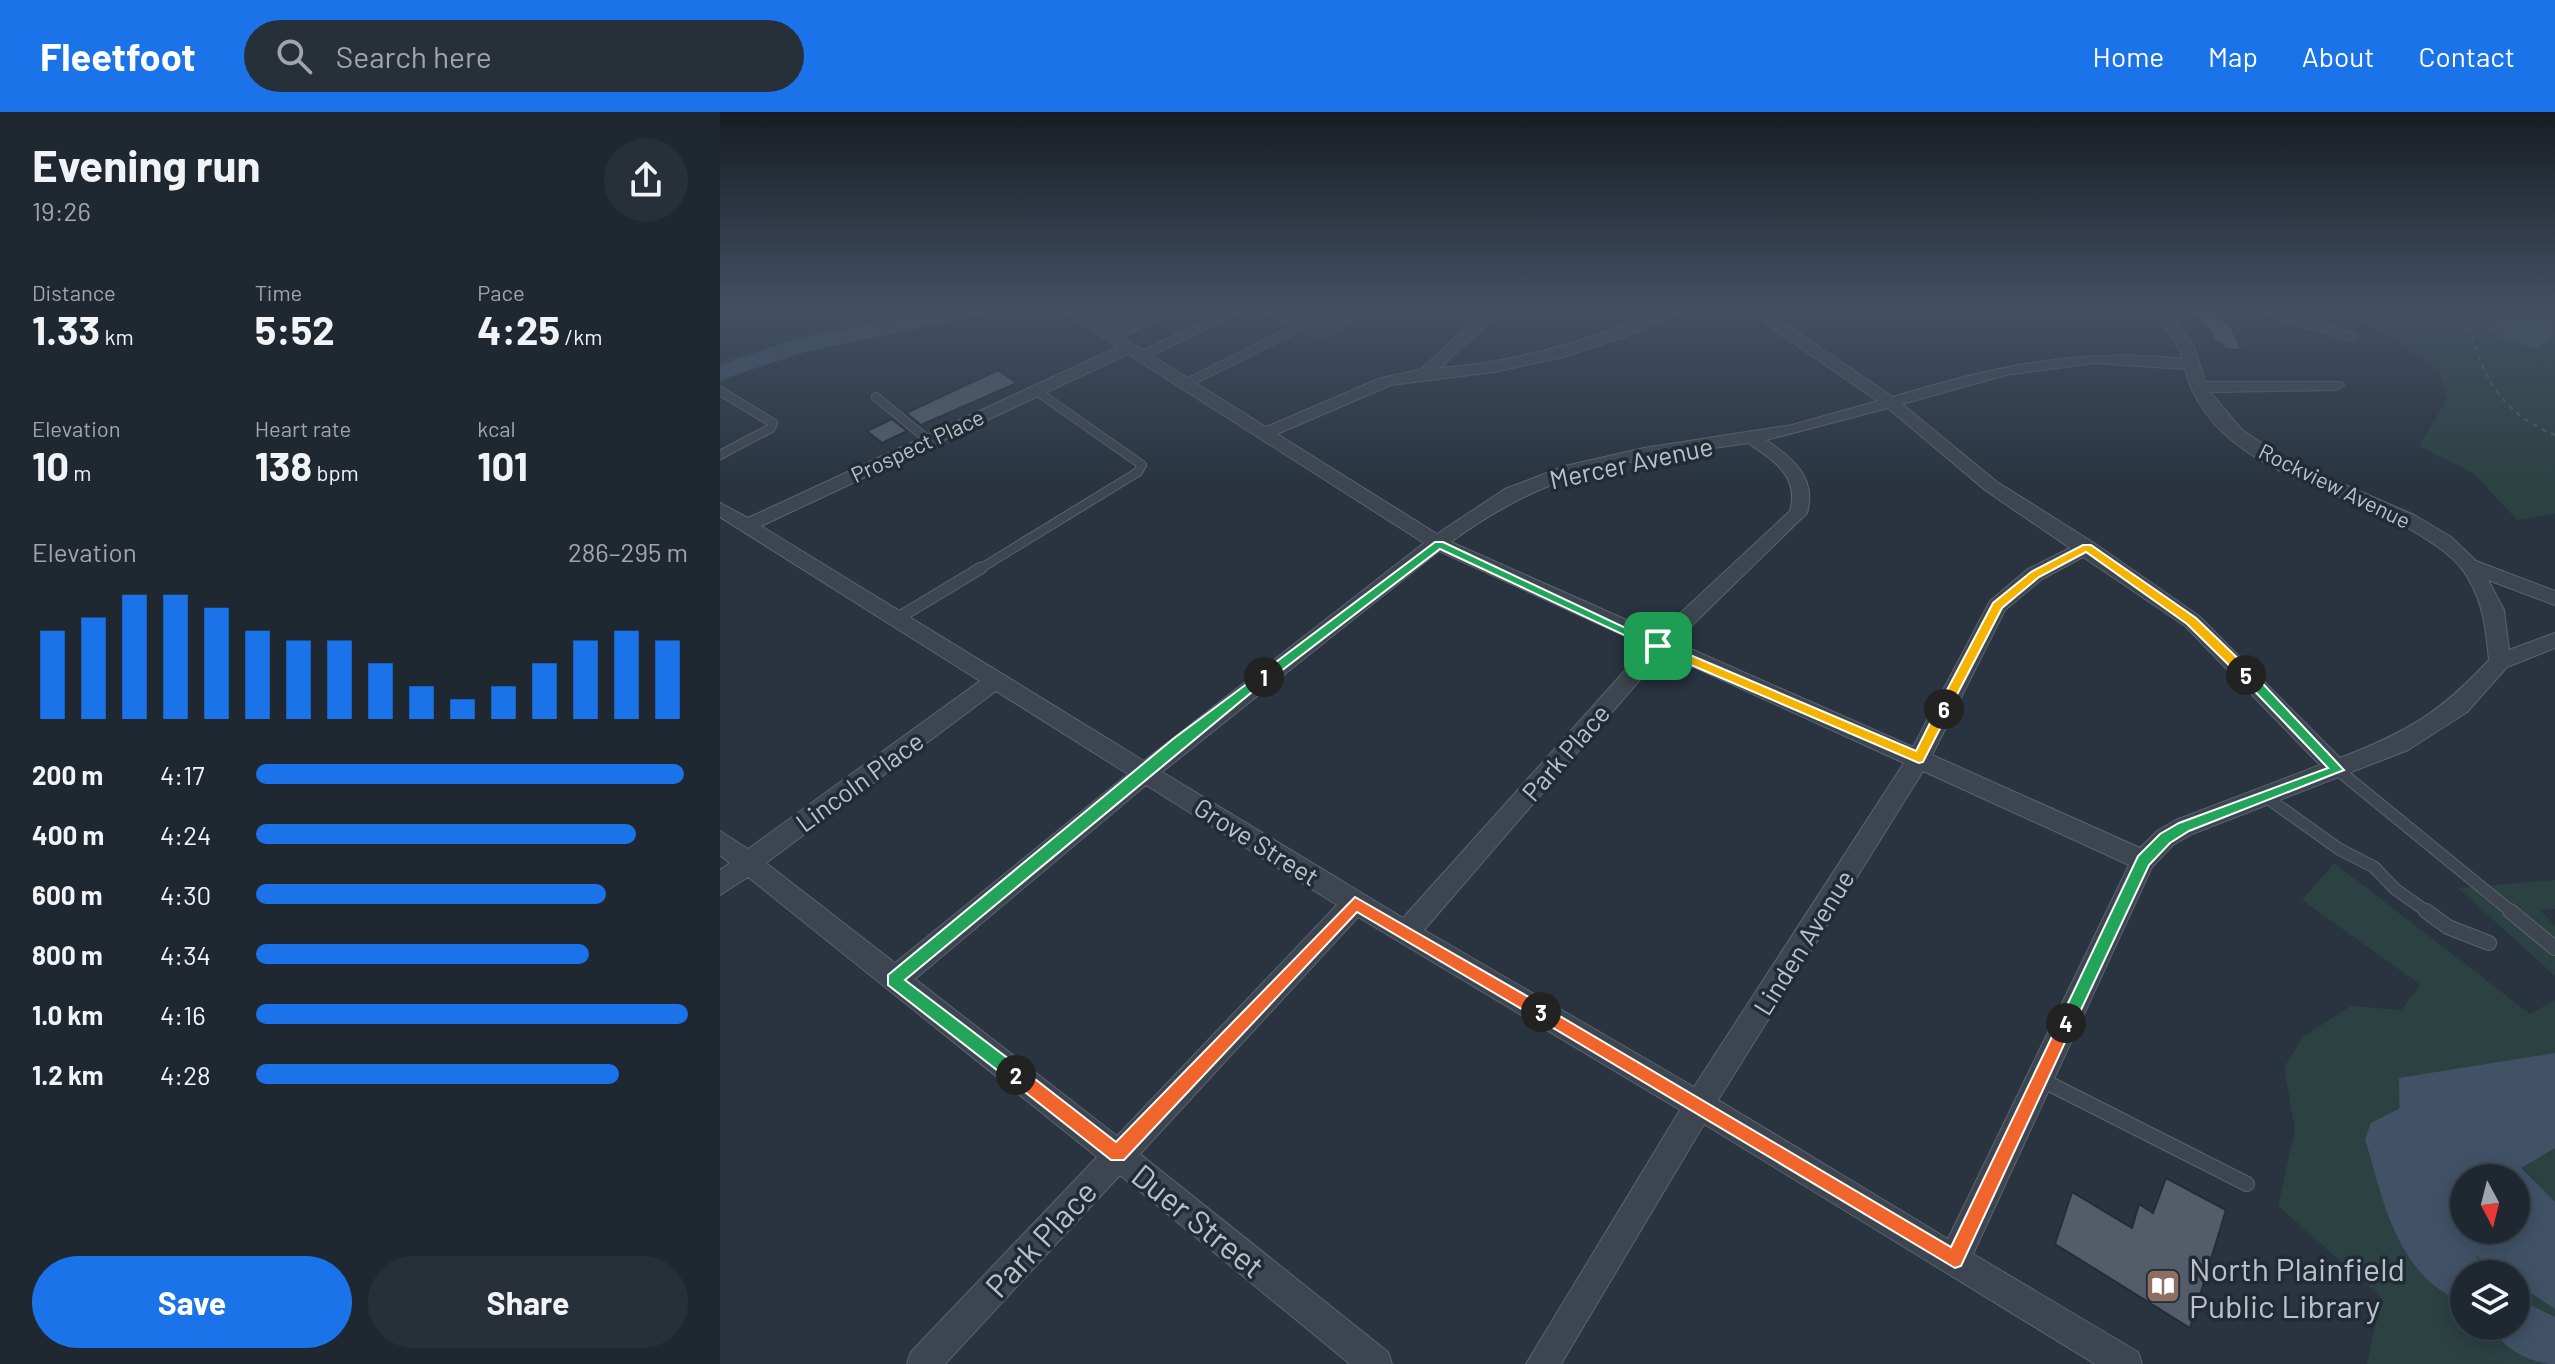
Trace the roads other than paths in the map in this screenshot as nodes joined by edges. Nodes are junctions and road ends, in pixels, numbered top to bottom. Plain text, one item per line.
1 (1087, 365) edge
2 (1159, 365) edge
3 (1222, 365) edge
4 (1434, 365) edge
5 (1517, 365) edge
6 (1836, 365) edge
7 (2026, 365) edge
8 (2192, 365) edge
9 (1425, 374) junction
10 (1187, 383) junction
11 (2336, 385) dead end
12 (2199, 387) junction
13 (1035, 390) junction
14 (720, 391) edge
15 (876, 397) dead end
16 (1889, 401) junction
17 (1266, 433) junction
18 (1753, 438) junction
19 (927, 439) junction
20 (720, 455) edge
21 (720, 509) edge
22 (749, 525) junction
23 (1439, 544) junction
24 (2087, 547) junction
25 (2472, 566) junction
26 (2555, 598) edge
27 (898, 618) junction
28 (2555, 640) edge
29 (1658, 646) junction
30 (2500, 662) junction
31 (997, 679) junction
32 (1919, 758) junction
33 (2338, 770) junction
34 (1145, 771) junction
35 (2266, 797) junction
36 (720, 841) edge
37 (2143, 860) junction
38 (748, 863) junction
39 (720, 884) edge
40 (1355, 903) junction
41 (1406, 933) junction
42 (2489, 943) dead end
43 (2555, 948) edge
44 (894, 980) junction
45 (2040, 1079) junction
46 (1699, 1105) junction
47 (1117, 1154) junction
48 (2247, 1184) dead end
49 (1955, 1259) junction
50 (923, 1364) edge
51 (1376, 1364) edge
52 (1542, 1364) edge
53 (2126, 1364) edge

1 - 13 street, Prospect Place
2 - 10 street
3 - 10 lane
4 - 9 street
5 - 9 street
6 - 16 street
7 - 16 street, Mercer Avenue
8 - 12 street, Rockview Avenue
9 - 17 street
10 - 17 street
11 - 12 street
12 - 25 street, Rockview Avenue
13 - 19 street, Prospect Place
13 - 27 lane
14 - 20 lane
15 - 19 lane
16 - 18 street, Mercer Avenue
16 - 24 street
17 - 23 street
18 - 23 street, Mercer Avenue
18 - 29 street, Park Place
19 - 22 street, Prospect Place
21 - 22 street, Grove Street
22 - 27 street, Grove Street
23 - 29 street
23 - 34 street, Mercer Avenue
24 - 32 street, Linden Avenue
24 - 33 street
25 - 26 street
25 - 30 street, Rockview Avenue
27 - 31 street, Grove Street
28 - 30 street
29 - 32 street
29 - 41 street, Park Place
30 - 33 street
31 - 34 street, Grove Street
31 - 38 street, Lincoln Place
32 - 37 street
32 - 46 street, Linden Avenue
33 - 35 street
33 - 43 lane
34 - 40 street, Grove Street
34 - 44 street, Mercer Avenue
35 - 37 street
35 - 42 lane
36 - 38 street, Duer Street
37 - 45 street
38 - 39 street, Lincoln Place
38 - 44 street, Duer Street
40 - 41 street, Grove Street
40 - 47 street, Park Place
41 - 46 street, Grove Street
44 - 47 street, Duer Street
45 - 48 lane
45 - 49 street
46 - 49 street, Grove Street
46 - 52 street, Linden Avenue
47 - 50 street, Park Place
47 - 51 street, Duer Street
49 - 53 street, Grove Street

